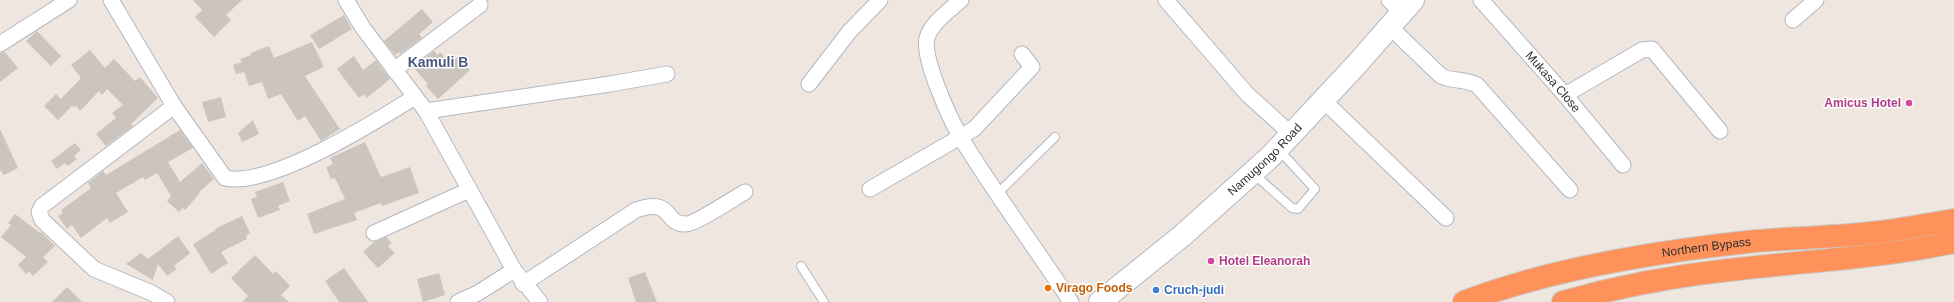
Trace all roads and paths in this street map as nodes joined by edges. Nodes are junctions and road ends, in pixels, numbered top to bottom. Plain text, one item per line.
1 (69, 0) edge
2 (111, 0) edge
3 (346, 0) edge
4 (880, 0) edge
5 (961, 0) edge
6 (1166, 0) edge
7 (1481, 0) edge
8 (1816, 0) edge
9 (480, 5) dead end
10 (1398, 10) edge
11 (1793, 20) dead end
12 (0, 44) edge
13 (1022, 54) dead end
14 (394, 70) junction
15 (667, 74) dead end
16 (809, 84) dead end
17 (1566, 95) junction
18 (416, 97) junction
19 (1323, 100) junction
20 (174, 106) junction
21 (426, 111) junction
22 (1720, 131) dead end
23 (960, 136) junction
24 (1055, 137) dead end
25 (1284, 141) junction
26 (1623, 165) dead end
27 (1252, 173) junction
28 (870, 189) dead end
29 (468, 190) junction
30 (1570, 190) dead end
31 (745, 192) dead end
32 (998, 194) junction
33 (1446, 218) dead end
34 (1954, 220) edge
35 (374, 233) dead end
36 (1954, 242) edge
37 (801, 266) dead end
38 (514, 270) junction
39 (523, 284) junction
40 (1108, 300) edge
41 (167, 302) edge
42 (458, 302) edge
43 (540, 302) edge
44 (824, 302) edge
45 (1071, 302) edge
46 (1464, 302) edge
47 (1563, 302) edge

1 - 12 street
2 - 20 street
3 - 14 street
4 - 16 street
5 - 23 street
6 - 25 street
7 - 17 street, Mukasa Close
8 - 11 street
9 - 14 street
10 - 19 main road, Namugongo Road
10 - 30 street
13 - 23 street
14 - 18 street
15 - 21 street
17 - 22 street
17 - 26 street, Mukasa Close
18 - 20 street
18 - 21 street
19 - 25 main road, Namugongo Road
19 - 33 street
20 - 41 street
21 - 29 street
23 - 28 street
23 - 32 street
24 - 32 lane
25 - 27 main road, Namugongo Road
25 - 27 lane
27 - 40 main road, Namugongo Road
29 - 35 street
29 - 38 street
31 - 39 street
32 - 45 street
34 - 46 highway, Northern Bypass
36 - 47 highway, Northern Bypass
37 - 44 lane
38 - 39 street
38 - 42 street
39 - 43 street

